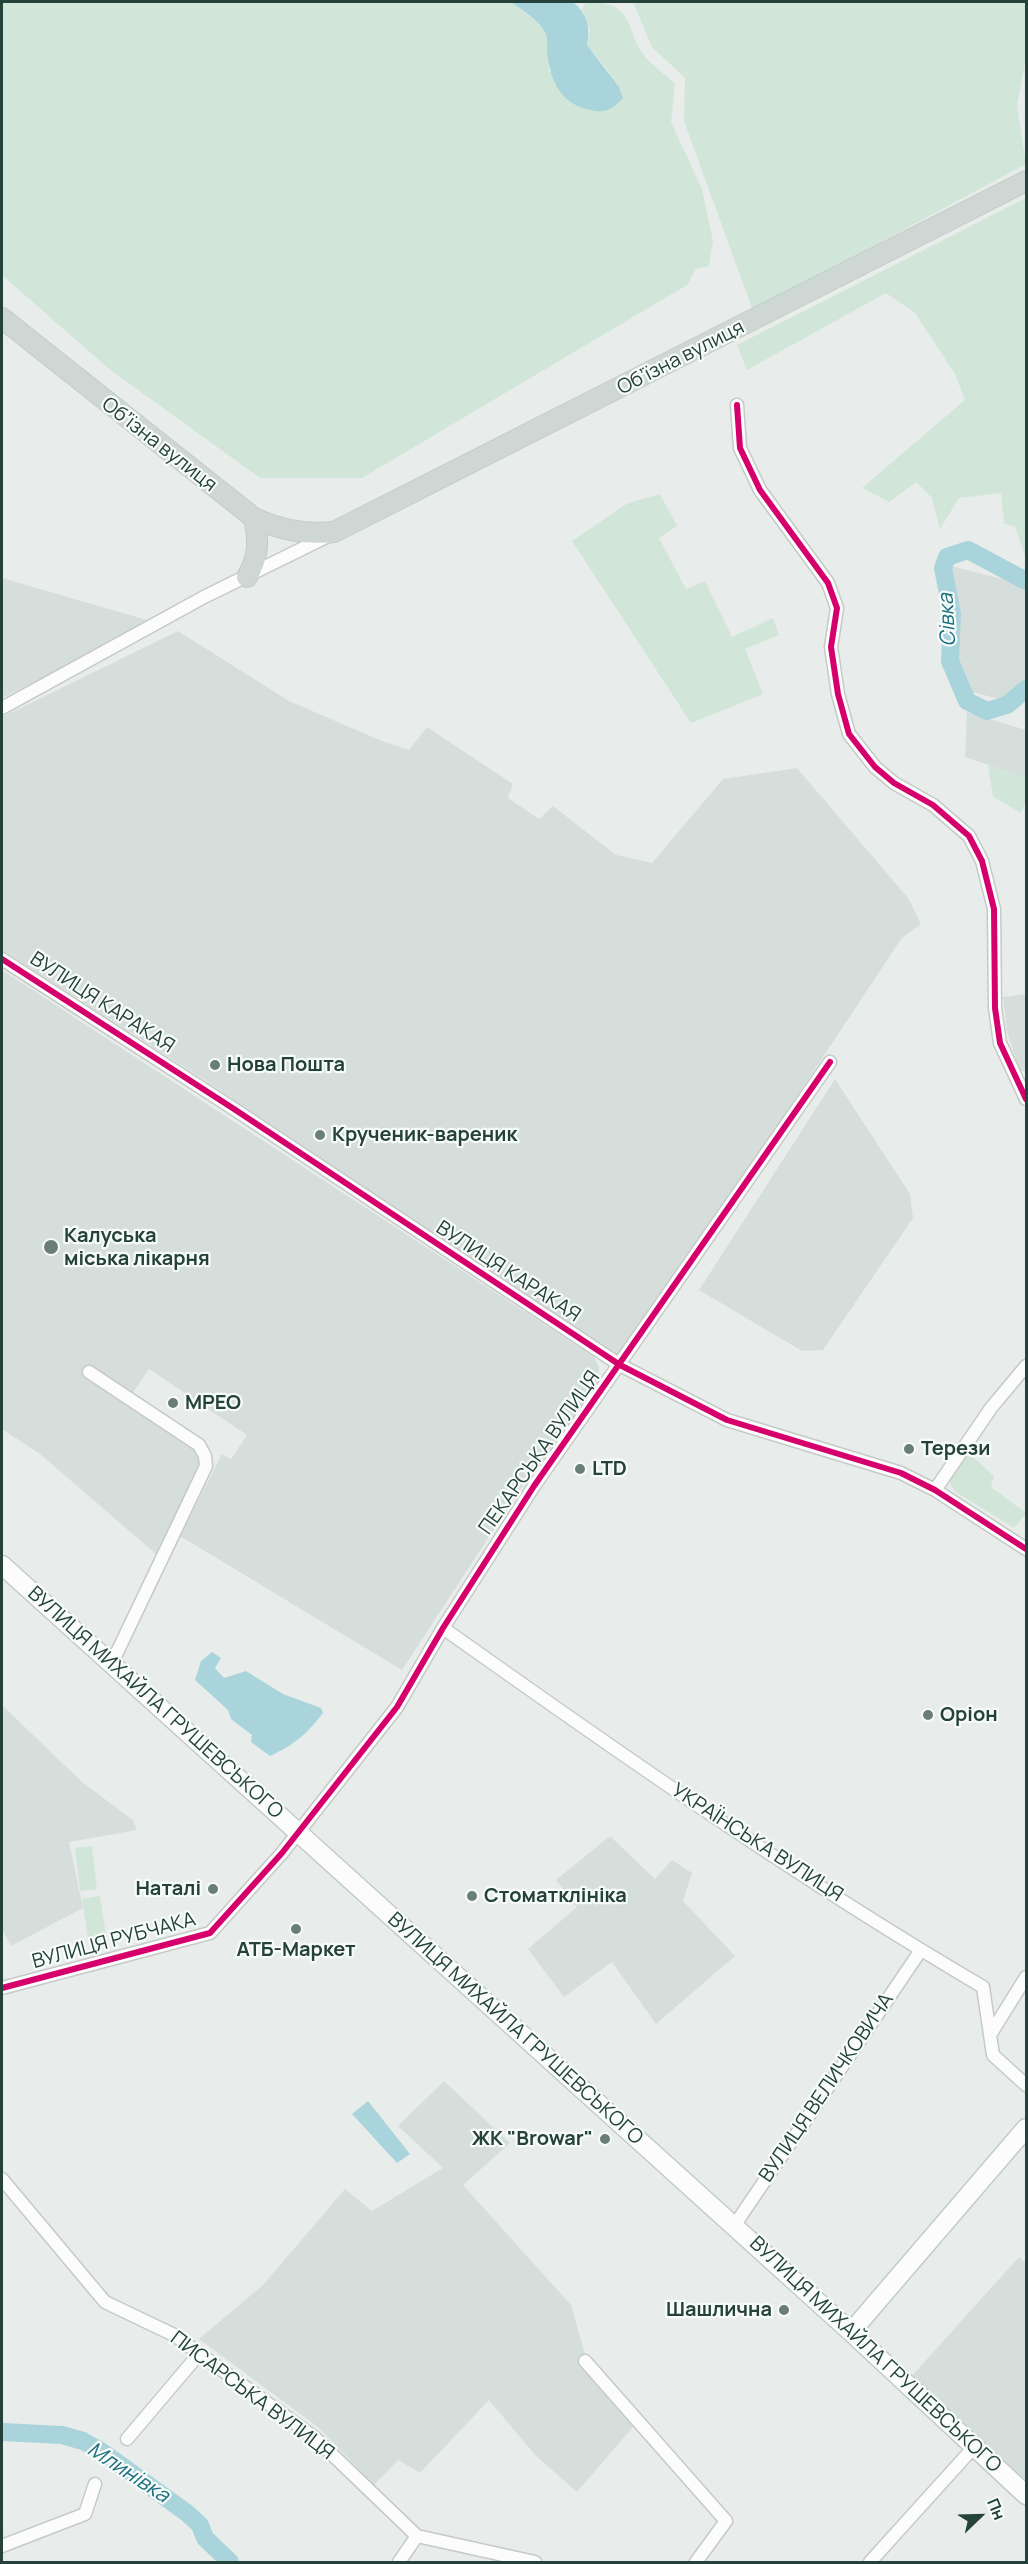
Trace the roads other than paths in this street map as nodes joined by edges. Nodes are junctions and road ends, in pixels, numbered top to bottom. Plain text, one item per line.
1 (1026, 181) edge
2 (2, 318) edge
3 (736, 405) dead end
4 (254, 518) junction
5 (334, 532) junction
6 (247, 577) junction
7 (2, 708) edge
8 (2, 959) edge
9 (830, 1062) dead end
10 (1026, 1099) edge
11 (620, 1365) junction
12 (1026, 1366) edge
13 (89, 1372) dead end
14 (935, 1490) junction
15 (1026, 1549) edge
16 (2, 1565) edge
17 (443, 1628) junction
18 (111, 1665) junction
19 (299, 1833) junction
20 (921, 1950) junction
21 (1026, 1977) edge
22 (2, 1988) edge
23 (990, 2035) junction
24 (1026, 2085) edge
25 (1026, 2128) edge
26 (2, 2179) edge
27 (734, 2226) junction
28 (850, 2332) junction
29 (200, 2354) junction
30 (585, 2361) dead end
31 (127, 2439) dead end
32 (975, 2447) junction
33 (95, 2484) dead end
34 (1026, 2495) edge
35 (417, 2536) junction
36 (2, 2546) edge
37 (399, 2562) edge
38 (535, 2562) edge
39 (696, 2562) edge
40 (870, 2562) edge

1 - 5 main road, Обʼїзна вулиця
2 - 4 main road, Обʼїзна вулиця
3 - 10 street
4 - 5 main road, Обʼїзна вулиця
4 - 6 main road
5 - 6 street, Обʼїзна вулиця
6 - 7 street, Обʼїзна вулиця
8 - 11 street, ВУЛИЦЯ КАРАКАЯ
9 - 11 street, ПЕКАРСЬКА ВУЛИЦЯ
11 - 14 street, ВУЛИЦЯ КАРАКАЯ
11 - 17 street, ПЕКАРСЬКА ВУЛИЦЯ
12 - 14 street
13 - 18 street
14 - 15 street, ВУЛИЦЯ КАРАКАЯ
16 - 18 main road, ВУЛИЦЯ МИХАЙЛА ГРУШЕВСЬКОГО
17 - 19 street, ПЕКАРСЬКА ВУЛИЦЯ
17 - 20 street, УКРАЇНСЬКА ВУЛИЦЯ
18 - 19 main road, ВУЛИЦЯ МИХАЙЛА ГРУШЕВСЬКОГО
19 - 22 street, ВУЛИЦЯ РУБЧАКА
19 - 27 main road, ВУЛИЦЯ МИХАЙЛА ГРУШЕВСЬКОГО
20 - 23 street, УКРАЇНСЬКА ВУЛИЦЯ
20 - 27 street, ВУЛИЦЯ ВЕЛИЧКОВИЧА
21 - 23 street
23 - 24 street, УКРАЇНСЬКА ВУЛИЦЯ
25 - 28 main road
26 - 29 street, ПИСАРСЬКА ВУЛИЦЯ
27 - 28 main road, ВУЛИЦЯ МИХАЙЛА ГРУШЕВСЬКОГО
28 - 32 main road, ВУЛИЦЯ МИХАЙЛА ГРУШЕВСЬКОГО
29 - 31 street
29 - 35 street, ПИСАРСЬКА ВУЛИЦЯ
30 - 39 street
32 - 34 main road, ВУЛИЦЯ МИХАЙЛА ГРУШЕВСЬКОГО
32 - 40 street
33 - 36 street
35 - 37 street
35 - 38 street

